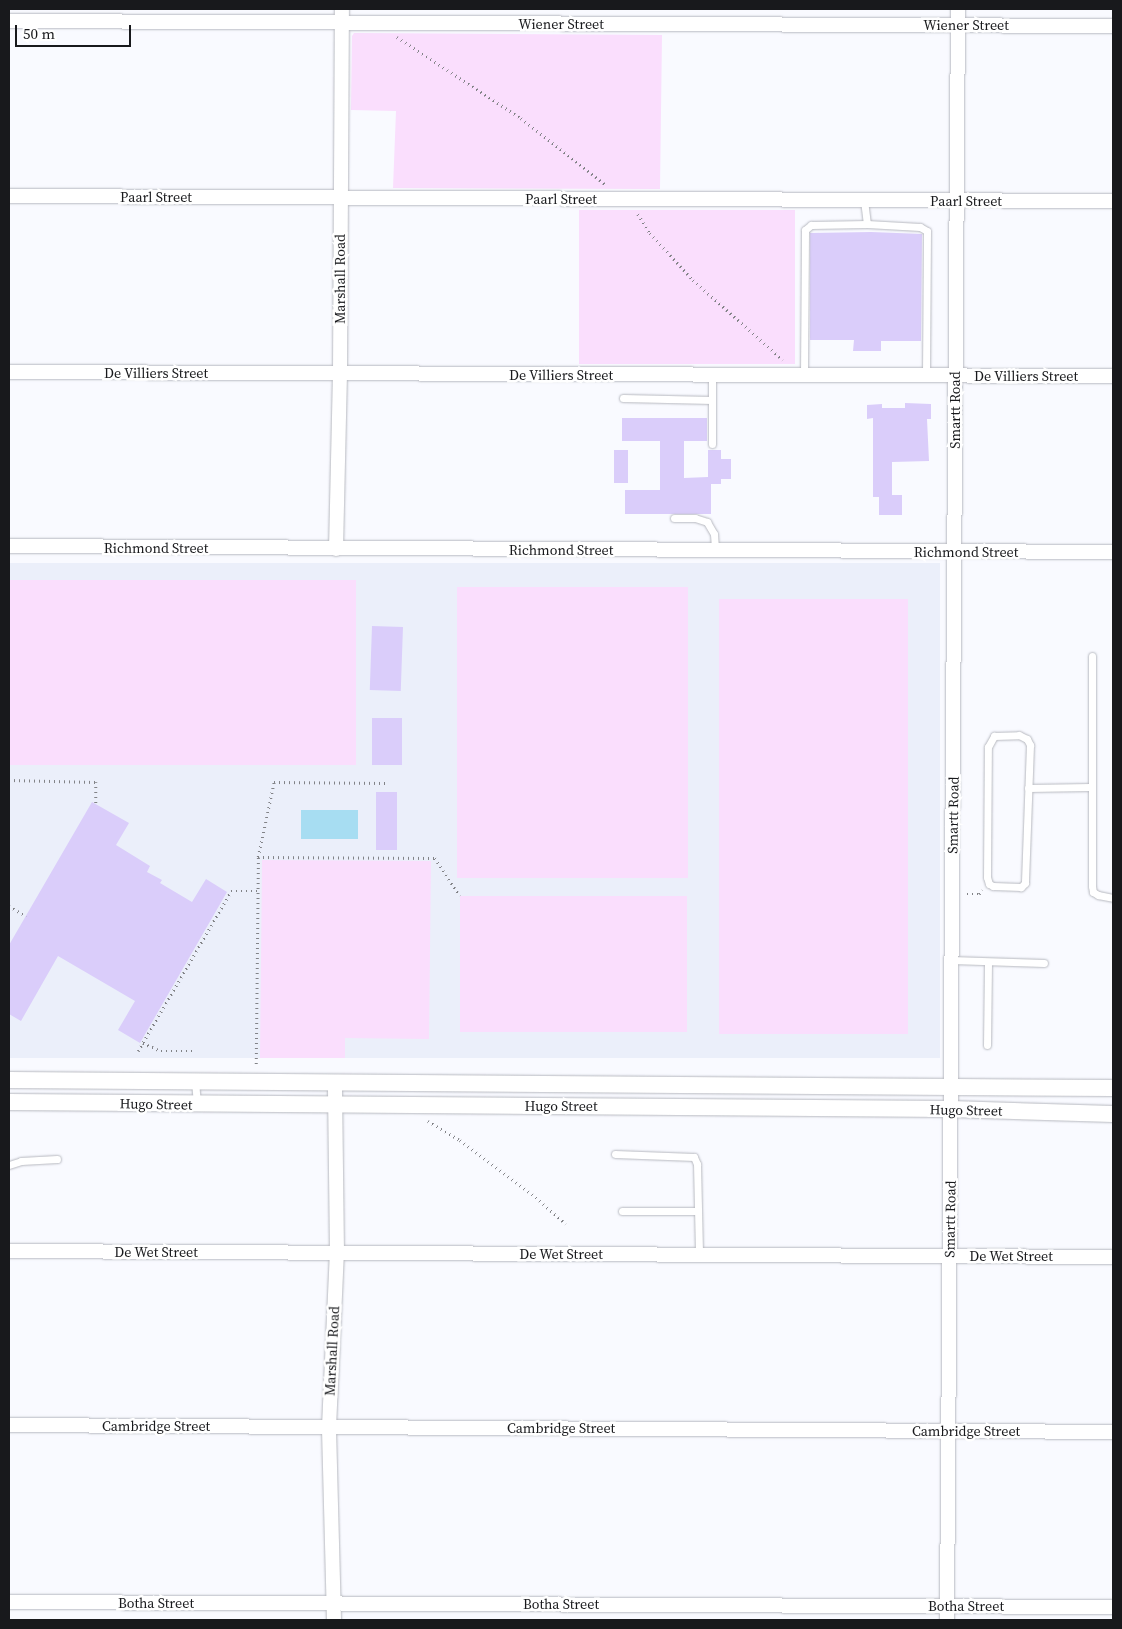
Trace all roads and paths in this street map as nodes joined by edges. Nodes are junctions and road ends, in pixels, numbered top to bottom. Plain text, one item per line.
1 (342, 9) edge
2 (958, 9) edge
3 (9, 21) edge
4 (342, 23) junction
5 (388, 23) junction
6 (958, 24) junction
7 (1113, 26) edge
8 (607, 185) dead end
9 (9, 196) edge
10 (340, 199) junction
11 (628, 199) junction
12 (864, 200) junction
13 (957, 201) junction
14 (1113, 201) edge
15 (867, 224) junction
16 (9, 372) edge
17 (340, 374) junction
18 (712, 375) junction
19 (790, 375) junction
20 (804, 375) junction
21 (926, 376) junction
22 (955, 376) junction
23 (1113, 376) edge
24 (623, 398) dead end
25 (712, 400) junction
26 (712, 444) dead end
27 (674, 518) dead end
28 (9, 546) edge
29 (336, 549) junction
30 (715, 551) junction
31 (954, 552) junction
32 (1113, 552) edge
33 (1092, 656) dead end
34 (9, 780) edge
35 (385, 783) dead end
36 (1090, 787) junction
37 (1028, 788) junction
38 (96, 804) dead end
39 (258, 857) junction
40 (989, 884) junction
41 (258, 891) junction
42 (952, 894) junction
43 (460, 896) dead end
44 (1113, 898) edge
45 (9, 906) edge
46 (26, 916) dead end
47 (951, 960) junction
48 (988, 962) junction
49 (1044, 964) dead end
50 (143, 1043) junction
51 (987, 1045) dead end
52 (138, 1051) dead end
53 (196, 1051) dead end
54 (256, 1064) dead end
55 (9, 1080) edge
56 (195, 1081) junction
57 (335, 1082) junction
58 (950, 1087) junction
59 (1113, 1088) edge
60 (9, 1102) edge
61 (197, 1104) junction
62 (337, 1105) junction
63 (951, 1109) junction
64 (1113, 1114) edge
65 (426, 1120) dead end
66 (615, 1154) dead end
67 (58, 1159) dead end
68 (9, 1165) edge
69 (622, 1211) dead end
70 (697, 1211) junction
71 (566, 1224) dead end
72 (9, 1251) edge
73 (337, 1253) junction
74 (699, 1255) junction
75 (949, 1256) junction
76 (1113, 1257) edge
77 (9, 1425) edge
78 (329, 1427) junction
79 (948, 1431) junction
80 (1113, 1432) edge
81 (9, 1602) edge
82 (334, 1604) junction
83 (1113, 1607) edge
84 (947, 1613) edge
85 (334, 1620) edge

1 - 4 street, Marshall Road
2 - 6 street, Smartt Road
3 - 4 street, Wiener Street
4 - 5 street, Wiener Street
4 - 10 street, Marshall Road
5 - 6 street, Wiener Street
5 - 8 path
6 - 7 street, Wiener Street
6 - 13 street, Smartt Road
9 - 10 street, Paarl Street
10 - 11 street, Paarl Street
10 - 17 street, Marshall Road
11 - 12 street, Paarl Street
11 - 19 path
12 - 13 street, Paarl Street
12 - 15 lane
13 - 14 street, Paarl Street
13 - 22 street, Smartt Road
15 - 20 lane
15 - 21 lane
16 - 17 street, De Villiers Street
17 - 18 street, De Villiers Street
17 - 29 street, Marshall Road
18 - 19 street, De Villiers Street
18 - 25 lane
19 - 20 street, De Villiers Street
20 - 21 street, De Villiers Street
21 - 22 street, De Villiers Street
22 - 23 street, De Villiers Street
22 - 31 street, Smartt Road
24 - 25 lane
25 - 26 lane
27 - 30 lane
28 - 29 street, Richmond Street
29 - 30 street, Richmond Street
30 - 31 street, Richmond Street
31 - 32 street, Richmond Street
31 - 42 street, Smartt Road
33 - 36 lane
34 - 38 path
35 - 39 path
36 - 37 lane
36 - 44 lane
37 - 40 lane
37 - 40 lane
39 - 41 path
39 - 43 path
40 - 42 path
41 - 50 path
41 - 54 path
42 - 47 street, Smartt Road
45 - 46 path
47 - 48 lane
47 - 58 street, Smartt Road
48 - 49 lane
48 - 51 lane
50 - 52 path
50 - 53 path
55 - 56 street, Hugo Street
56 - 57 street, Hugo Street
56 - 61 lane
57 - 58 street, Hugo Street
57 - 62 street, Marshall Road
58 - 59 street, Hugo Street
58 - 63 street, Smartt Road
60 - 61 street, Hugo Street
61 - 62 street, Hugo Street
62 - 63 street, Hugo Street
62 - 73 street, Marshall Road
63 - 64 street, Hugo Street
63 - 75 street, Smartt Road
65 - 71 path
66 - 70 lane
67 - 68 lane
69 - 70 lane
70 - 74 lane
72 - 73 street, De Wet Street
73 - 74 street, De Wet Street
73 - 78 street, Marshall Road
74 - 75 street, De Wet Street
75 - 76 street, De Wet Street
75 - 79 street, Smartt Road
77 - 78 street, Cambridge Street
78 - 79 street, Cambridge Street
78 - 82 street, Marshall Road
79 - 80 street, Cambridge Street
79 - 84 street, Smartt Road
81 - 82 street, Botha Street
82 - 84 street, Botha Street
82 - 85 street, Marshall Road
83 - 84 street, Botha Street

